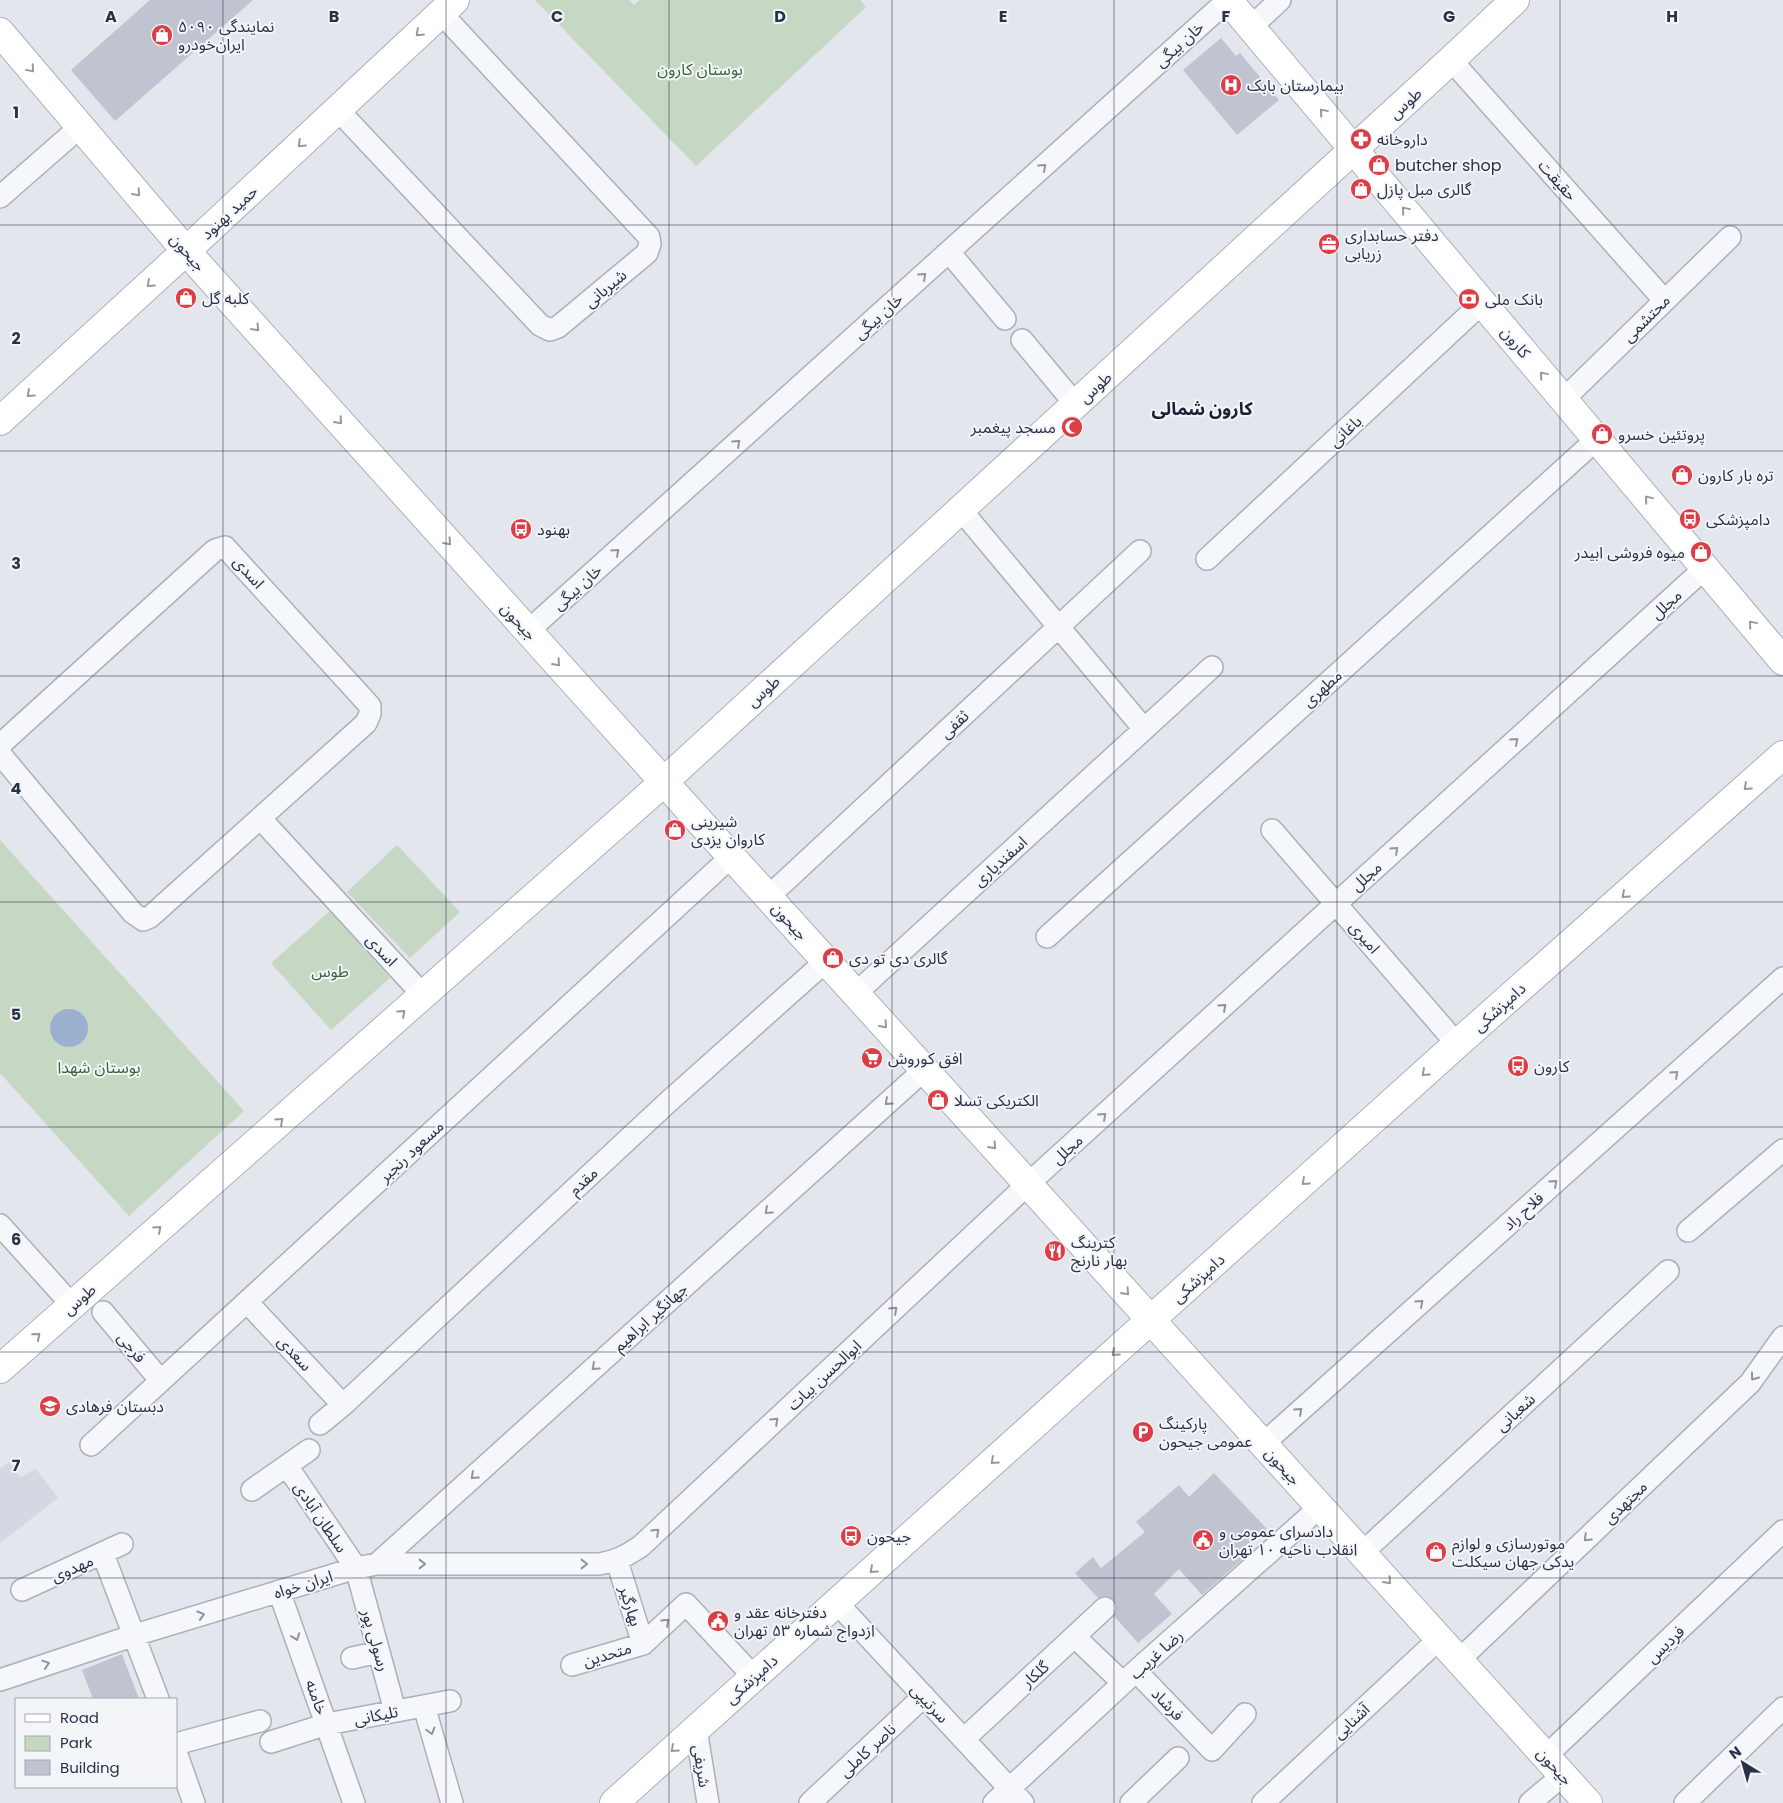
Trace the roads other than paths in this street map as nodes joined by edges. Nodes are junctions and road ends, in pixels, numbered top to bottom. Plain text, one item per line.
1 (1228, 0) edge
2 (1280, 0) edge
3 (1515, 0) edge
4 (446, 5) edge
5 (1251, 27) junction
6 (0, 32) edge
7 (1451, 60) junction
8 (338, 110) junction
9 (80, 127) junction
10 (1354, 149) junction
11 (0, 197) edge
12 (1730, 238) dead end
13 (186, 251) junction
14 (949, 252) junction
15 (1664, 300) junction
16 (1483, 302) junction
17 (1005, 319) dead end
18 (1022, 340) dead end
19 (1564, 399) junction
20 (1076, 405) junction
21 (0, 421) edge
22 (1597, 439) junction
23 (961, 510) junction
24 (1140, 550) dead end
25 (1207, 559) dead end
26 (1705, 568) junction
27 (1058, 626) junction
28 (528, 631) junction
29 (1783, 661) edge
30 (1212, 667) dead end
31 (1144, 729) junction
32 (0, 750) edge
33 (1783, 755) edge
34 (664, 782) junction
35 (260, 818) junction
36 (1272, 830) dead end
37 (731, 856) junction
38 (768, 897) junction
39 (1336, 904) junction
40 (1047, 937) dead end
41 (826, 962) junction
42 (1783, 978) edge
43 (855, 994) junction
44 (423, 995) junction
45 (1457, 1044) junction
46 (924, 1070) junction
47 (1783, 1150) edge
48 (1028, 1184) junction
49 (0, 1225) edge
50 (1688, 1231) dead end
51 (1668, 1271) dead end
52 (247, 1302) junction
53 (72, 1305) junction
54 (102, 1312) dead end
55 (1151, 1320) junction
56 (1783, 1338) edge
57 (0, 1369) edge
58 (160, 1381) junction
59 (343, 1405) junction
60 (320, 1424) dead end
61 (1263, 1444) junction
62 (91, 1445) dead end
63 (309, 1450) dead end
64 (287, 1466) junction
65 (252, 1490) dead end
66 (1320, 1507) junction
67 (1783, 1531) edge
68 (122, 1544) dead end
69 (1362, 1553) junction
70 (103, 1554) junction
71 (617, 1561) junction
72 (376, 1564) junction
73 (356, 1568) junction
74 (22, 1590) dead end
75 (279, 1591) junction
76 (837, 1602) junction
77 (1105, 1608) dead end
78 (135, 1635) junction
79 (1075, 1637) junction
80 (1440, 1638) junction
81 (643, 1644) junction
82 (379, 1652) junction
83 (352, 1658) dead end
84 (1459, 1660) junction
85 (572, 1665) dead end
86 (754, 1677) junction
87 (1130, 1677) junction
88 (0, 1680) edge
89 (924, 1696) junction
90 (158, 1698) edge
91 (450, 1701) dead end
92 (424, 1706) junction
93 (1783, 1708) edge
94 (395, 1711) junction
95 (1245, 1714) dead end
96 (260, 1721) dead end
97 (327, 1724) junction
98 (696, 1729) junction
99 (964, 1739) junction
100 (271, 1742) dead end
101 (178, 1743) edge
102 (178, 1758) edge
103 (1178, 1758) dead end
104 (1555, 1766) junction
105 (1016, 1796) edge
106 (194, 1803) edge
107 (354, 1803) edge
108 (452, 1803) edge
109 (614, 1803) edge
110 (708, 1803) edge
111 (810, 1803) edge
112 (994, 1803) edge
113 (1131, 1803) edge
114 (1263, 1803) edge
115 (1530, 1803) edge
116 (1588, 1803) edge
117 (1684, 1803) edge

1 - 5 main road, کارون
14 -> 1 street, خان بیگی
2 - 5 street
3 - 7 main road, طوس
4 -> 8 main road, حمید بهنود
4 - 8 street, شیربانی
10 -> 5 main road, کارون
6 -> 9 main road, جیحون
7 - 10 main road, طوس
7 - 15 street, حقیقت
8 -> 13 main road, حمید بهنود
9 - 11 street
9 -> 13 main road, جیحون
16 -> 10 main road, کارون
10 - 20 main road, طوس
12 - 15 street, محتشمی
13 -> 21 main road, حمید بهنود
13 -> 28 main road, جیحون
14 - 17 street
28 -> 14 street, خان بیگی
15 - 19 street, محتشمی
19 -> 16 main road, کارون
16 - 25 street, باغانی
18 - 20 street
19 - 22 main road, کارون
20 - 23 main road, طوس
26 -> 22 main road, کارون
22 - 40 street, مطهری
23 - 27 street
23 - 34 main road, طوس
24 - 27 street, ثقفی
29 -> 26 main road, کارون
39 -> 26 street, مجلل
27 - 31 street
27 - 38 street, ثقفی
28 -> 34 main road, جیحون
30 - 31 street, اسفندیاری
31 - 43 street, اسفندیاری
32 - 35 street, اسدی
32 - 35 street, اسدی
33 -> 45 main road, دامپزشکی
34 - 37 main road, جیحون
34 - 44 main road, طوس
35 - 44 street, اسدی
36 - 39 street, امیری
37 - 38 main road, جیحون
37 - 52 street, مسعود رنجبر
38 - 41 main road, جیحون
39 - 45 street, امیری
48 -> 39 street, مجلل
41 - 43 main road, جیحون
41 - 59 street, مقدم
61 -> 42 street, فلاح راد
43 -> 46 main road, جیحون
53 -> 44 main road, طوس
45 -> 55 main road, دامپزشکی
46 -> 48 main road, جیحون
46 -> 72 street, جهانگیر ابراهیم
47 - 50 street
48 -> 55 main road, جیحون
71 -> 48 street, ابوالحسن بیات
49 - 53 street
51 - 69 street, شعبانی
52 - 58 street, مسعود رنجبر
52 - 59 street, سعدی
57 -> 53 main road, طوس
54 - 58 street, فرجی
55 - 61 main road, جیحون
55 -> 76 main road, دامپزشکی
56 -> 84 street, مجتهدی
58 - 62 street, مسعود رنجبر
59 - 60 street, مقدم
61 - 66 main road, جیحون
63 - 64 street, سلطان آبادی
64 - 65 street, سلطان آبادی
64 - 73 street, سلطان آبادی
66 - 69 main road, جیحون
66 - 87 street, رضا غریب
67 - 104 street, فردیس
68 - 70 street, مهدوی
69 -> 80 main road, جیحون
70 - 74 street, مهدوی
70 - 78 street
72 -> 71 street, ایران خواه
71 - 81 street, بهارگیر
72 - 73 street, ایران خواه
73 - 75 street, ایران خواه
73 - 82 street, رسولی پور
78 -> 75 street, ایران خواه
75 -> 97 street, خامنه
76 - 86 main road, دامپزشکی
76 - 89 street, سرتیپی
77 - 79 street, گلکار
88 -> 78 street, ایران خواه
78 - 90 street
79 - 87 street, فرشاد
79 - 99 street, گلکار
80 - 84 main road, جیحون
80 - 114 street, آشنایی
81 - 85 street, متحدین
81 -> 86 street, بهارگیر
82 - 83 street
82 - 94 street, رسولی پور
84 - 104 main road, جیحون
86 - 98 main road, دامپزشکی
87 - 95 street, فرشاد
87 - 105 street, رضا غریب
89 - 99 street, سرتیپی
89 - 111 street, ناصر کاملی
91 - 92 street, تلیکانی
92 - 94 street, تلیکانی
92 -> 108 street
93 - 117 street
94 - 97 street, تلیکانی
96 - 101 street
97 - 100 street, تلیکانی
97 - 107 street, خامنه
98 -> 109 main road, دامپزشکی
98 - 110 street, شریفی
99 - 105 street, سرتیپی
102 - 106 street
103 - 113 street
104 - 115 street, فردیس
104 - 116 main road, جیحون
105 - 112 street, رضا غریب

